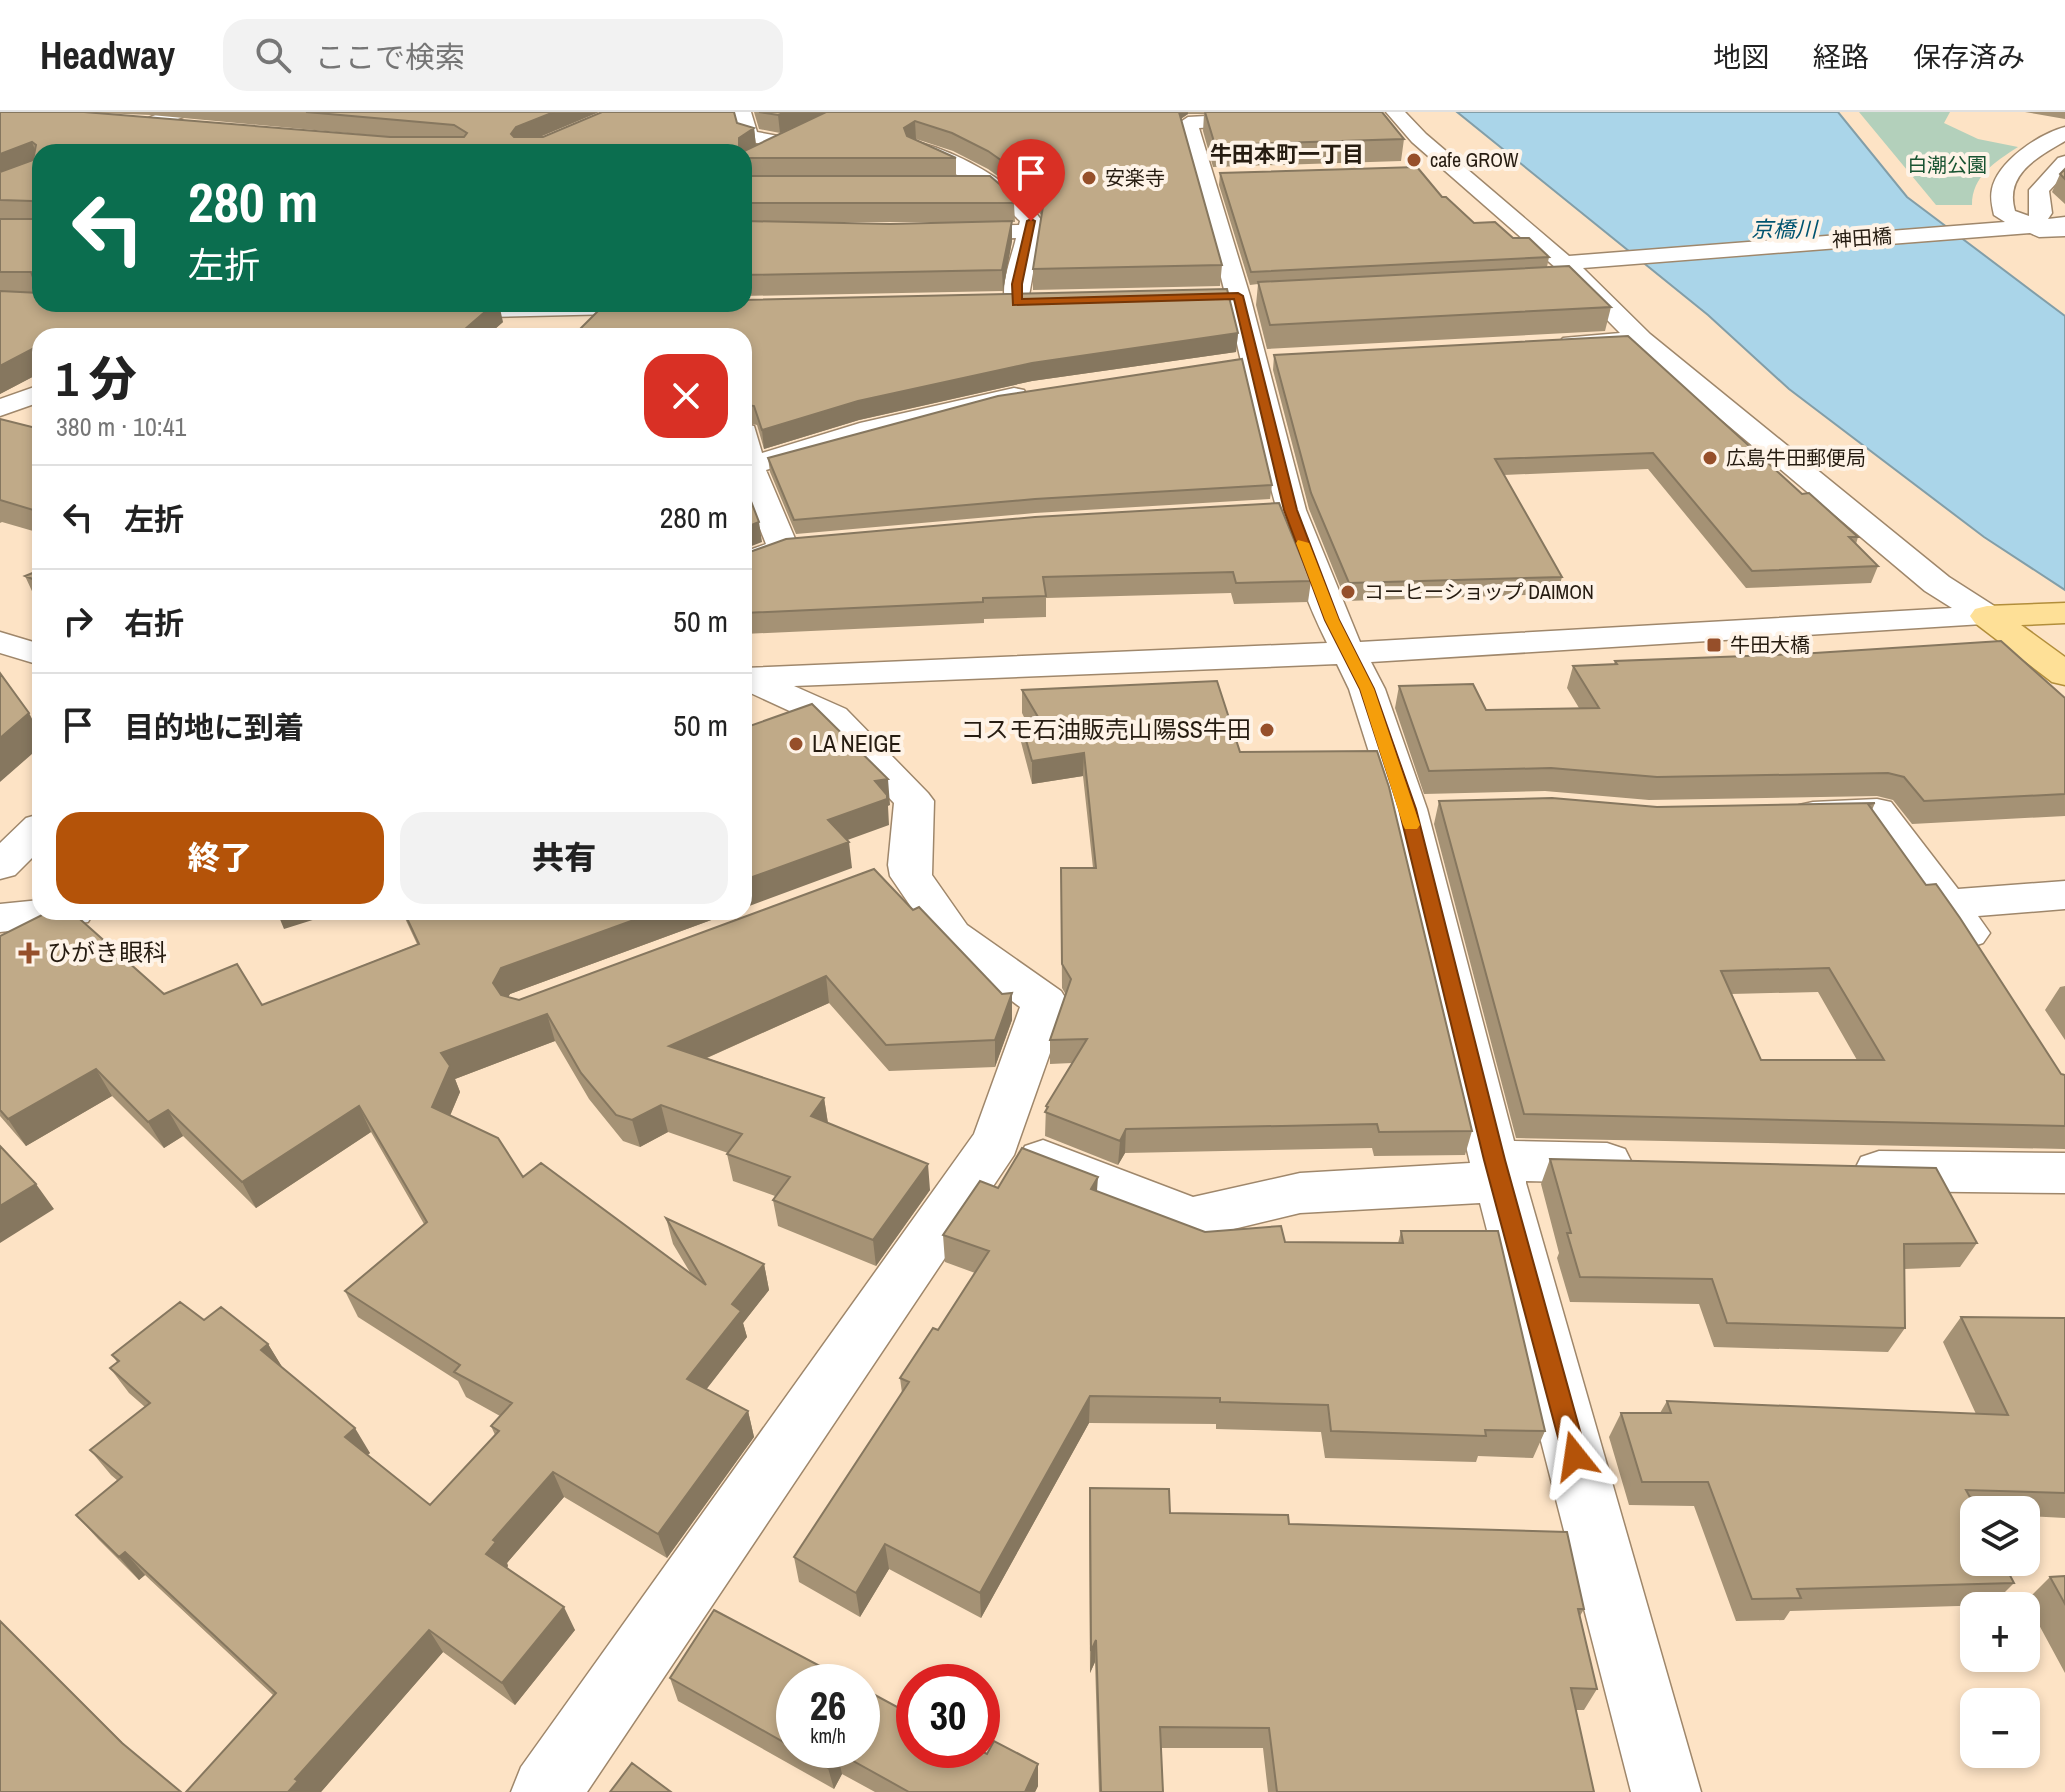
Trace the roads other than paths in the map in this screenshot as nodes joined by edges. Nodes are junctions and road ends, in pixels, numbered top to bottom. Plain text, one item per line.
1 (179, 112) edge
2 (742, 112) edge
3 (1372, 112) edge
4 (1395, 112) edge
5 (1270, 115) edge
6 (105, 121) edge
7 (151, 124) junction
8 (197, 128) edge
9 (2065, 133) edge
10 (101, 144) edge
11 (917, 148) edge
12 (752, 159) edge
13 (2065, 162) edge
14 (1454, 169) junction
15 (1422, 170) edge
16 (951, 186) edge
17 (998, 186) junction
18 (2065, 224) edge
19 (2034, 225) junction
20 (1030, 231) junction
21 (937, 233) edge
22 (2065, 233) edge
23 (2065, 254) edge
24 (1563, 273) junction
25 (1269, 295) edge
26 (1238, 296) junction
27 (1207, 297) edge
28 (1049, 302) edge
29 (986, 303) edge
30 (1017, 303) junction
31 (564, 312) edge
32 (548, 328) edge
33 (1641, 339) junction
34 (1548, 344) edge
35 (1285, 358) edge
36 (1254, 360) junction
37 (1223, 364) edge
38 (1033, 392) edge
39 (32, 399) edge
40 (4, 422) edge
41 (752, 465) edge
42 (752, 478) edge
43 (814, 545) edge
44 (783, 548) junction
45 (752, 560) edge
46 (2053, 614) edge
47 (1987, 616) junction
48 (0, 642) edge
49 (32, 652) edge
50 (1348, 653) junction
51 (752, 670) edge
52 (752, 674) edge
53 (2065, 674) edge
54 (1772, 814) edge
55 (32, 835) edge
56 (0, 866) edge
57 (2065, 895) edge
58 (1949, 904) junction
59 (32, 915) edge
60 (0, 918) edge
61 (1990, 968) edge
62 (996, 1141) junction
63 (1650, 1164) edge
64 (1836, 1169) edge
65 (1497, 1171) junction
66 (2065, 1173) edge
67 (546, 1792) edge
68 (1666, 1792) edge

1 - 7 street
2 - 12 street
3 - 5 street
4 - 14 street
5 - 26 street
6 - 7 street
7 - 8 street
7 - 10 street
9 - 19 street
11 - 17 street
13 - 19 street
14 - 15 street
14 - 24 street
16 - 17 street
17 - 20 street
18 - 19 street, 神田橋
19 - 22 street
19 - 23 street
19 - 24 street, 神田橋
20 - 21 street
20 - 30 street
24 - 33 street
25 - 26 street
26 - 27 street
26 - 36 street
28 - 30 street
29 - 30 street
31 - 32 street
33 - 34 street
33 - 47 street
35 - 36 street
36 - 37 street
36 - 50 street
38 - 41 street
39 - 40 street
42 - 44 street
43 - 44 street
44 - 45 street
46 - 47 main road
47 - 50 street
47 - 53 main road
48 - 49 street
50 - 51 street
50 - 65 street
52 - 62 street
54 - 58 street
55 - 56 street
57 - 58 street
58 - 61 street
59 - 60 street
62 - 65 street
62 - 67 street
63 - 65 street
64 - 66 street
65 - 68 street

